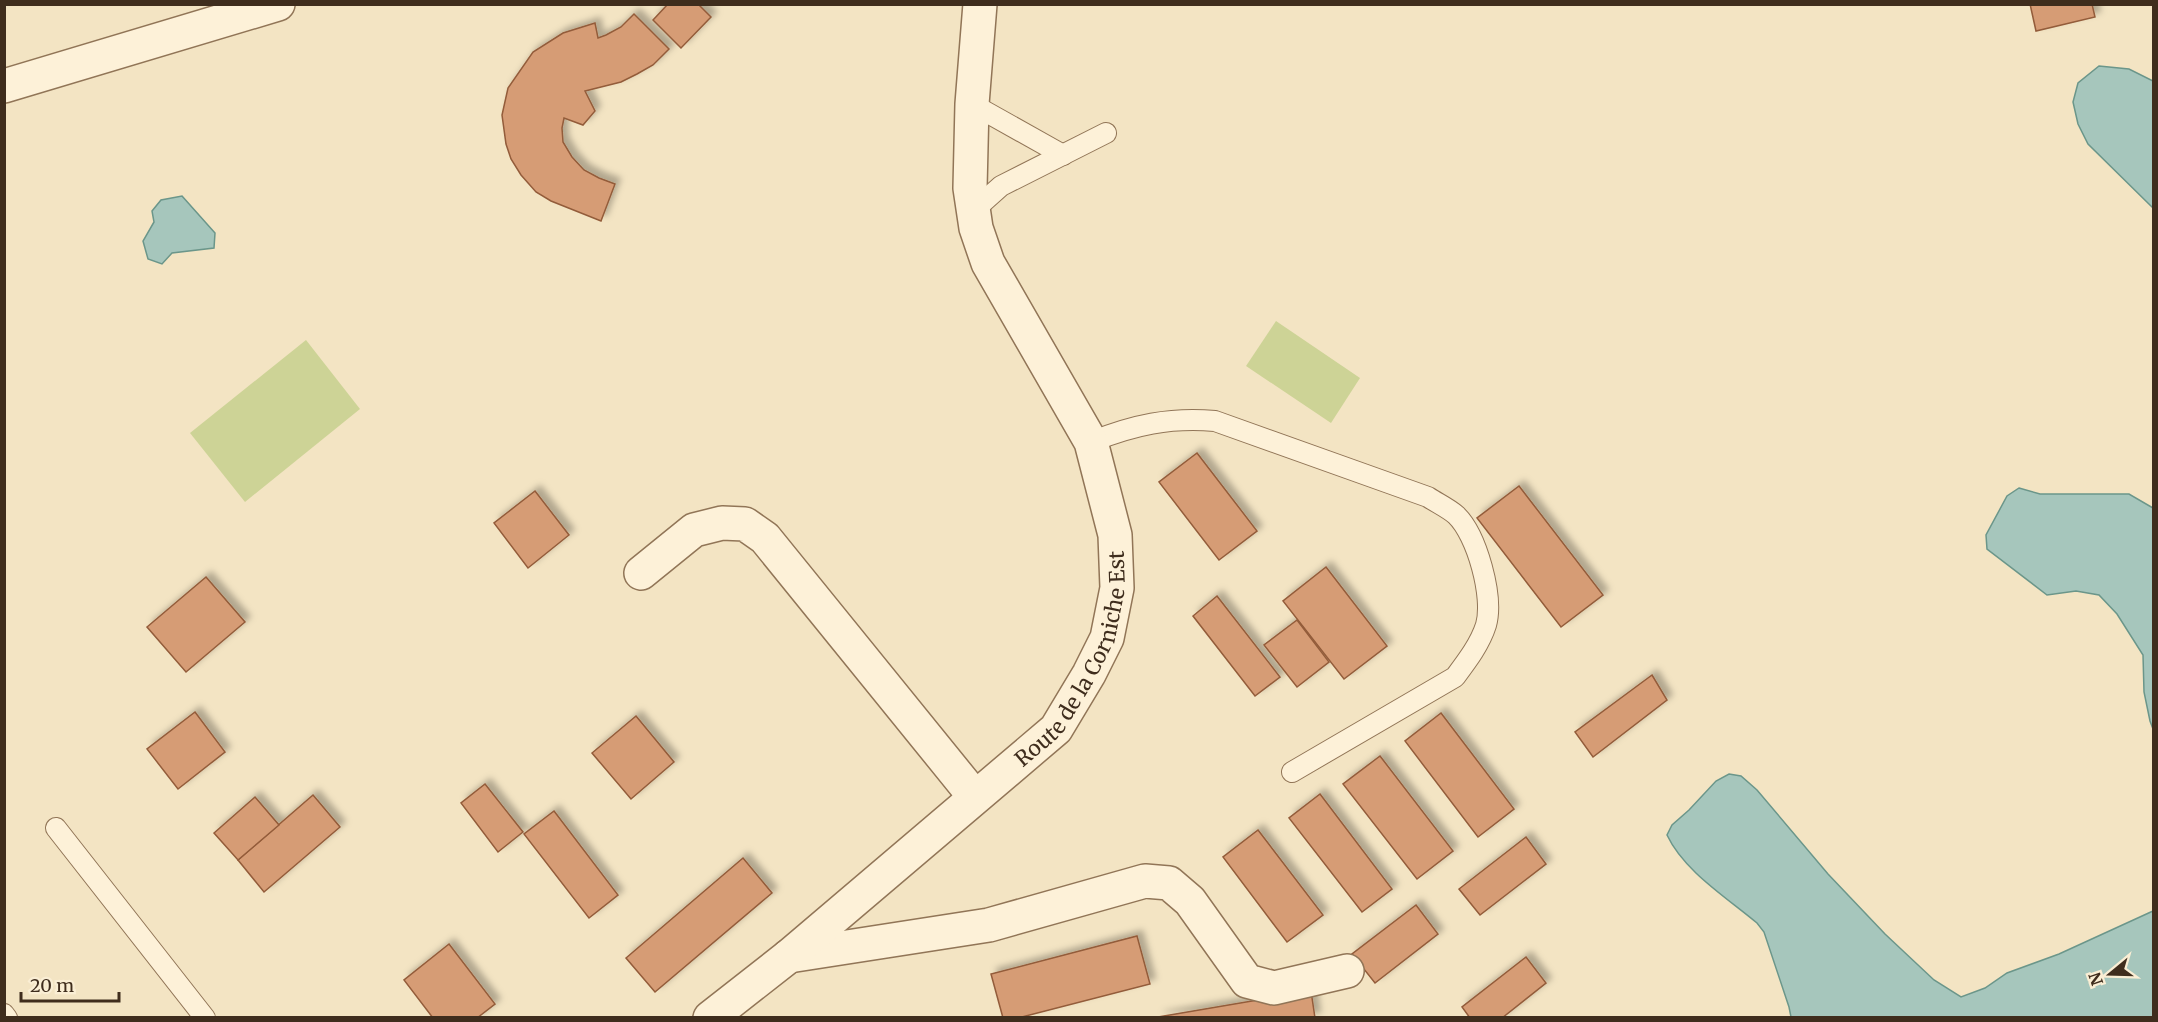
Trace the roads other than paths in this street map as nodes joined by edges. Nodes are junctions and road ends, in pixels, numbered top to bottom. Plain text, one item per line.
1 (278, 4) edge
2 (980, 4) edge
3 (4, 86) edge
4 (972, 104) junction
5 (1107, 133) dead end
6 (1063, 155) junction
7 (973, 211) junction
8 (1091, 442) junction
9 (641, 573) dead end
10 (1292, 772) dead end
11 (975, 797) junction
12 (56, 828) dead end
13 (789, 956) junction
14 (1347, 971) dead end
15 (205, 1017) edge
16 (710, 1017) edge

1 - 3 street
2 - 4 street, Route de la Corniche Est
4 - 6 lane
4 - 7 street, Route de la Corniche Est
5 - 6 lane
6 - 7 lane
7 - 8 street, Route de la Corniche Est
8 - 10 lane
8 - 11 street, Route de la Corniche Est
9 - 11 street
11 - 13 street, Route de la Corniche Est
12 - 15 lane
13 - 14 street
13 - 16 street, Route de la Corniche Est

